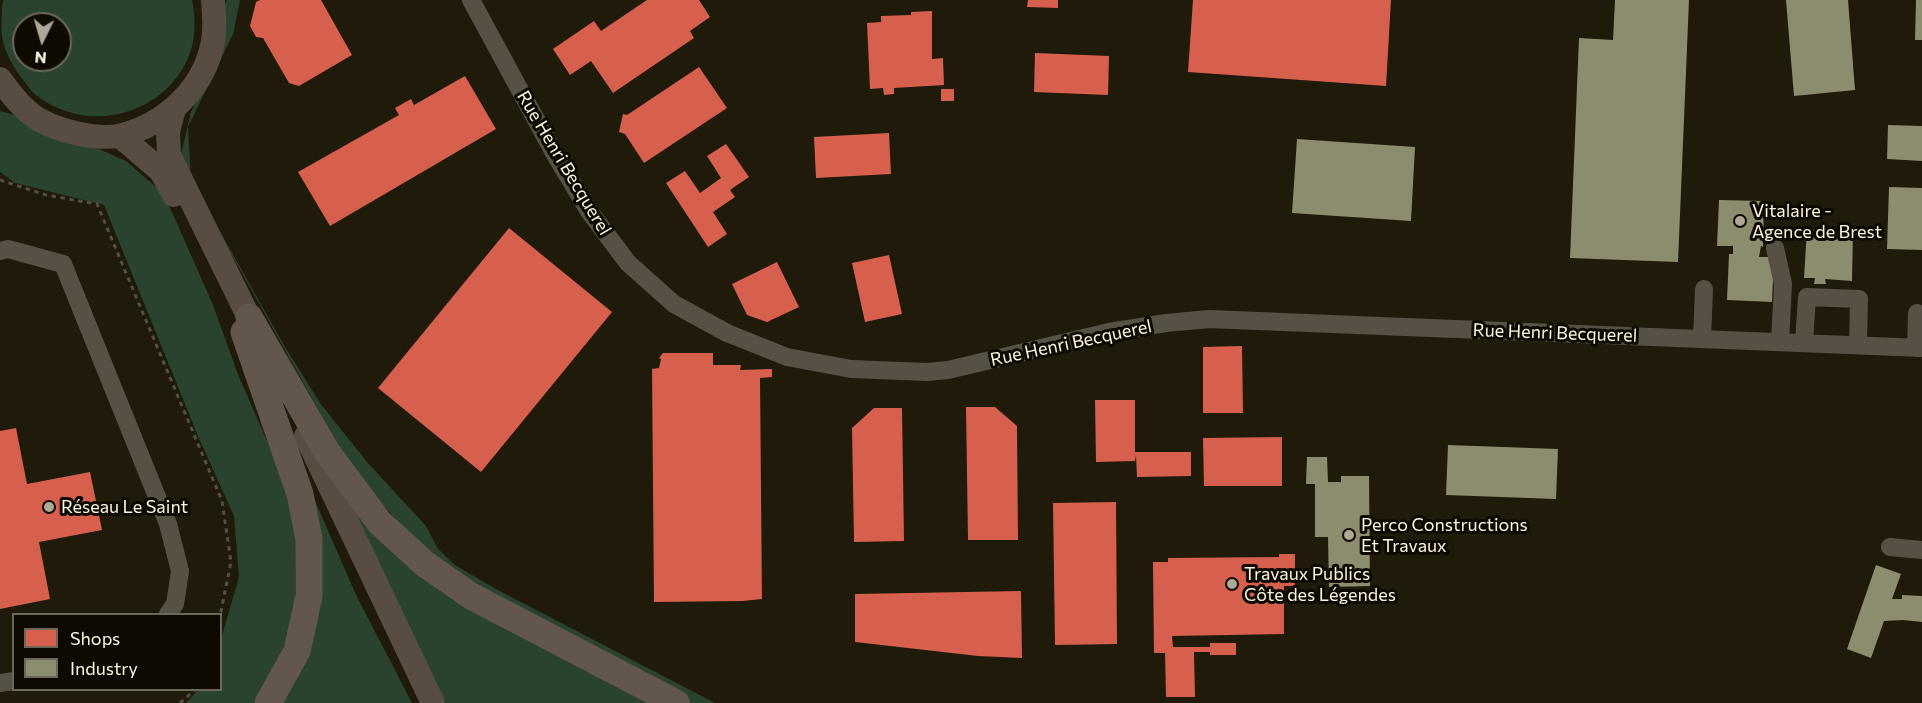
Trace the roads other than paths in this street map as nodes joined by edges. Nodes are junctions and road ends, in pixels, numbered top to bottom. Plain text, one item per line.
1 (213, 0) edge
2 (471, 0) edge
3 (0, 79) edge
4 (7, 99) edge
5 (174, 109) junction
6 (120, 136) junction
7 (1775, 248) dead end
8 (0, 251) edge
9 (1704, 289) dead end
10 (1922, 316) edge
11 (244, 318) junction
12 (1702, 339) junction
13 (1780, 342) junction
14 (1804, 343) junction
15 (1858, 345) junction
16 (1919, 348) edge
17 (1890, 547) dead end
18 (1922, 550) edge
19 (169, 613) edge
20 (268, 703) edge
21 (419, 703) edge
22 (433, 703) edge
23 (676, 703) edge

1 - 5 main road
2 - 12 street, Rue Henri Becquerel
3 - 4 main road
4 - 6 main road
5 - 6 main road
5 - 11 main road
6 - 11 main road
7 - 13 street
8 - 19 street
9 - 12 street
10 - 16 street
11 - 20 highway
11 - 21 main road
11 - 22 main road
11 - 23 highway
12 - 13 street, Rue Henri Becquerel
13 - 14 street, Rue Henri Becquerel
14 - 15 street, Rue Henri Becquerel
14 - 15 street
15 - 16 street, Rue Henri Becquerel
17 - 18 street

